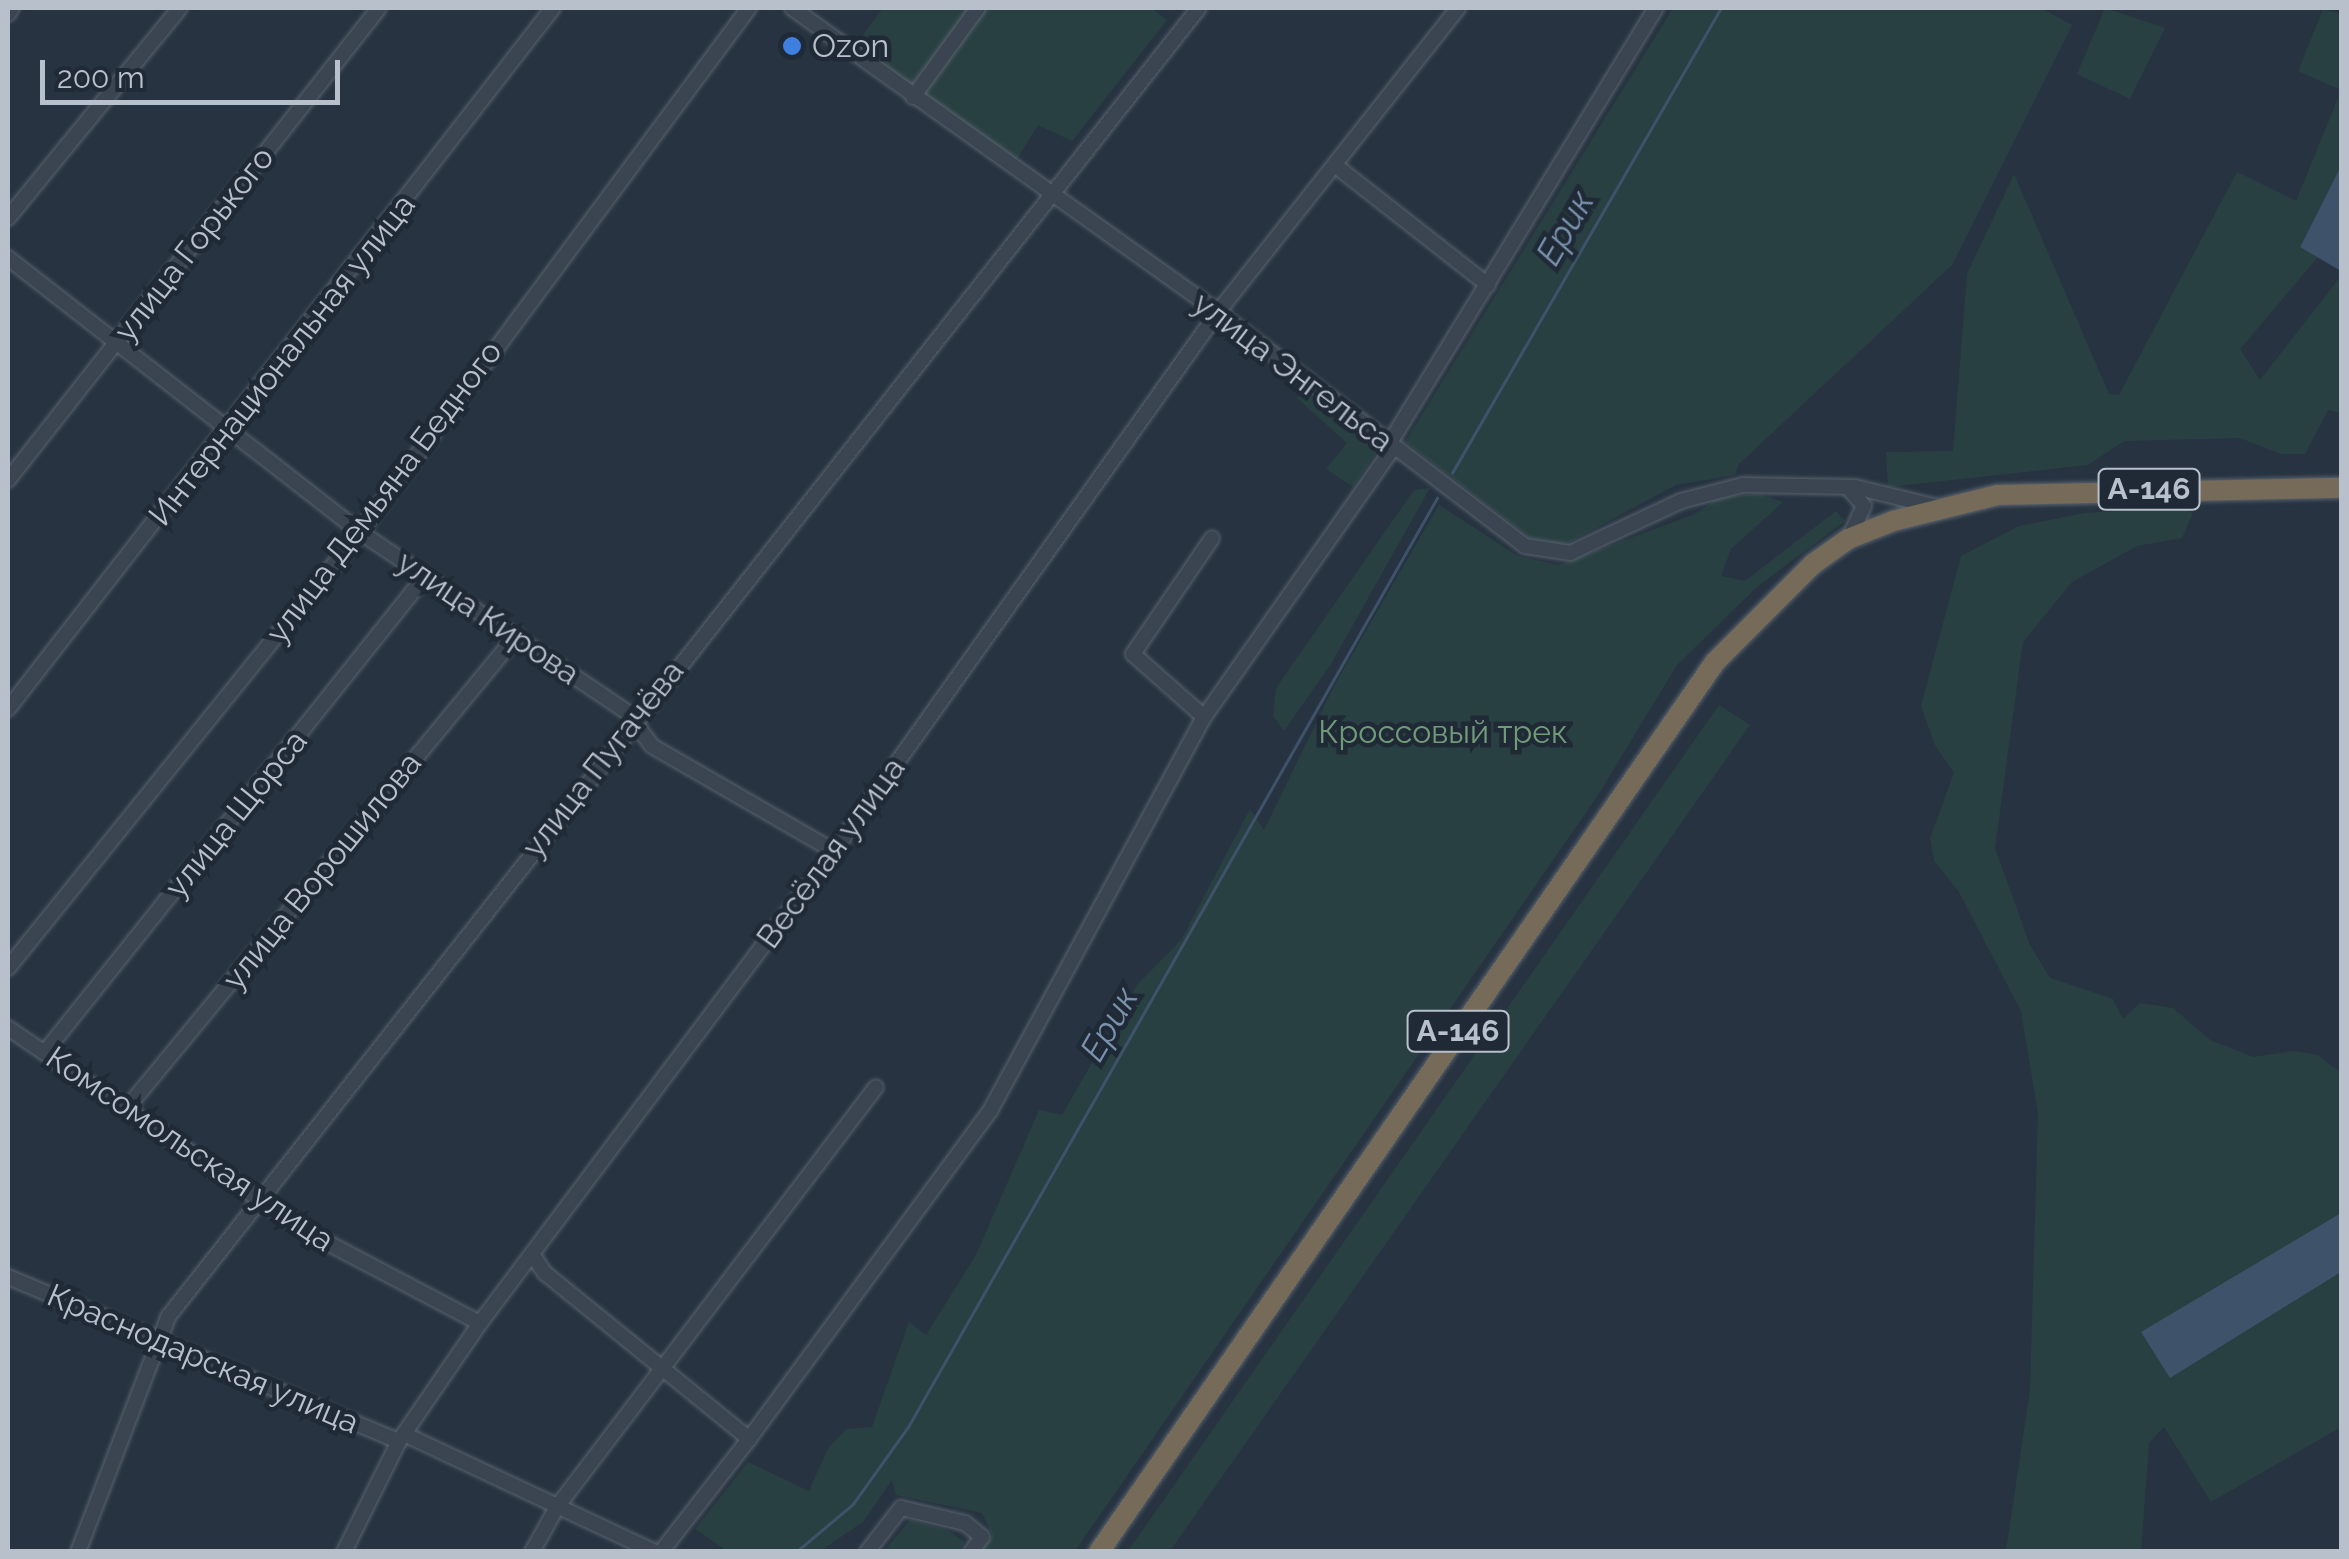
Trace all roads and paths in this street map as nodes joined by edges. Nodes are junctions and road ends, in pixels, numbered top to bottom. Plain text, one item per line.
1 (12, 8) edge
2 (180, 8) edge
3 (379, 8) edge
4 (553, 8) edge
5 (749, 8) edge
6 (792, 8) edge
7 (978, 8) edge
8 (1199, 8) edge
9 (1458, 8) edge
10 (1656, 8) edge
11 (8, 14) edge
12 (913, 97) junction
13 (1336, 166) junction
14 (1050, 198) junction
15 (8, 218) edge
16 (8, 258) edge
17 (1488, 284) junction
18 (1218, 312) junction
19 (116, 344) junction
20 (227, 426) junction
21 (1391, 446) junction
22 (8, 480) edge
23 (1840, 486) junction
24 (2342, 488) edge
25 (1938, 507) junction
26 (360, 532) junction
27 (1212, 538) dead end
28 (1848, 539) junction
29 (426, 575) junction
30 (517, 635) junction
31 (8, 709) edge
32 (1204, 717) junction
33 (631, 723) junction
34 (834, 852) junction
35 (8, 968) edge
36 (8, 1028) edge
37 (45, 1052) junction
38 (876, 1087) dead end
39 (127, 1108) junction
40 (259, 1202) junction
41 (532, 1254) junction
42 (8, 1277) edge
43 (480, 1323) junction
44 (158, 1337) junction
45 (664, 1369) junction
46 (402, 1438) junction
47 (748, 1439) junction
48 (558, 1507) junction
49 (78, 1552) edge
50 (344, 1552) edge
51 (532, 1552) edge
52 (658, 1552) edge
53 (867, 1552) edge
54 (971, 1552) edge
55 (1099, 1552) edge

1 - 11 street
2 - 15 street
3 - 19 street, улица Горького
4 - 20 street, Интернациональная улица
5 - 26 street, улица Демьяна Бедного
6 - 12 street, улица Энгельса
7 - 12 street
8 - 14 street, улица Пугачёва
9 - 13 street, Весёлая улица
10 - 17 street
12 - 14 street, улица Энгельса
13 - 17 street
13 - 18 street, Весёлая улица
14 - 18 street, улица Энгельса
14 - 33 street, улица Пугачёва
16 - 19 street, улица Кирова
17 - 21 street
18 - 21 street, улица Энгельса
18 - 34 street, Весёлая улица
19 - 20 street, улица Кирова
19 - 22 street, улица Горького
20 - 26 street, улица Кирова
20 - 31 street, Интернациональная улица
21 - 23 street, улица Энгельса
21 - 32 street
23 - 25 street, улица Энгельса
23 - 28 street
24 - 25 highway, А-146
25 - 28 highway, А-146
26 - 29 street, улица Кирова
26 - 35 street, улица Демьяна Бедного
27 - 32 street
28 - 55 highway, А-146
29 - 30 street, улица Кирова
29 - 37 street, улица Щорса
30 - 33 street, улица Кирова
30 - 39 street, улица Ворошилова
32 - 47 street
33 - 34 street, улица Кирова
33 - 40 street, улица Пугачёва
34 - 41 street, Весёлая улица
36 - 37 street, Комсомольская улица
37 - 39 street, Комсомольская улица
38 - 45 street
39 - 40 street, Комсомольская улица
40 - 43 street, Комсомольская улица
40 - 44 street, улица Пугачёва
41 - 43 street, Весёлая улица
41 - 45 street
42 - 44 street, Краснодарская улица
43 - 46 street, Весёлая улица
44 - 46 street, Краснодарская улица
44 - 49 street, улица Пугачёва
45 - 47 street
45 - 48 street
46 - 48 street, Краснодарская улица
46 - 50 street, Весёлая улица
47 - 52 street
48 - 51 street
48 - 52 street, Краснодарская улица
53 - 54 street

